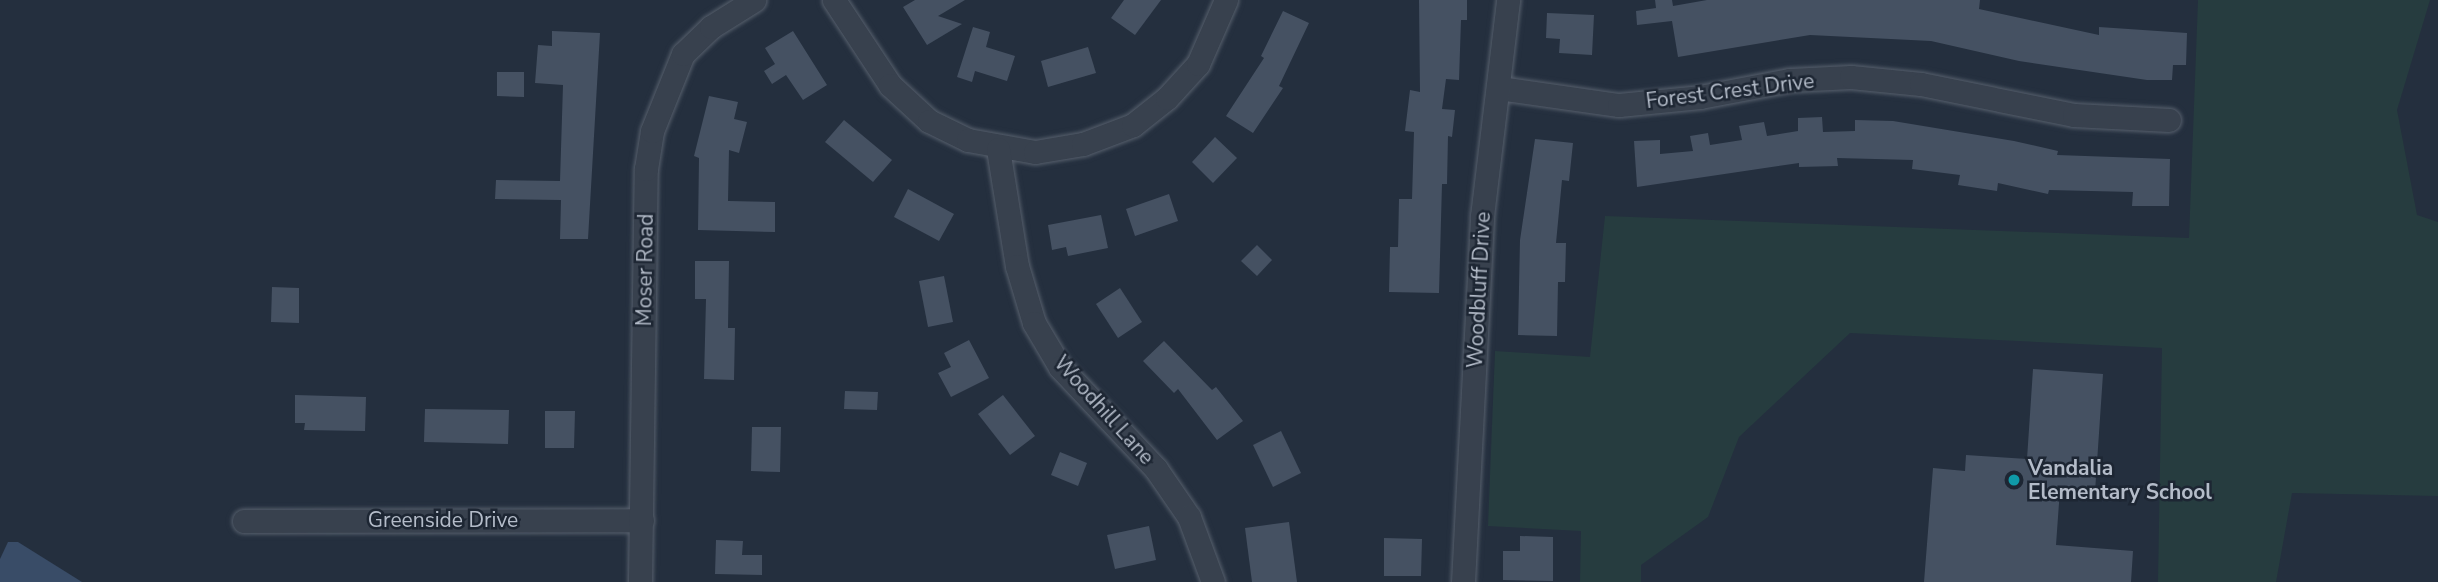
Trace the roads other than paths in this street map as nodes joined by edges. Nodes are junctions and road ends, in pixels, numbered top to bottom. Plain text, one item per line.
1 (754, 0) edge
2 (834, 0) edge
3 (1226, 0) edge
4 (1508, 0) edge
5 (1499, 88) junction
6 (2169, 120) dead end
7 (998, 149) junction
8 (642, 520) junction
9 (244, 521) dead end
10 (640, 582) edge
11 (1213, 582) edge
12 (1463, 582) edge

1 - 8 street, Moser Road
2 - 7 street
3 - 7 street
4 - 5 street, Woodbluff Drive
5 - 6 street, Forest Crest Drive
5 - 12 street, Woodbluff Drive
7 - 11 street, Woodhill Lane
8 - 9 street, Greenside Drive
8 - 10 street, Moser Road

